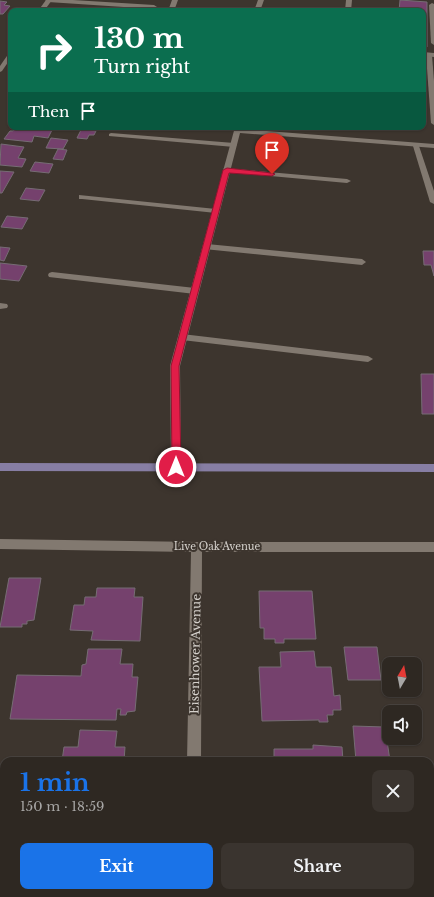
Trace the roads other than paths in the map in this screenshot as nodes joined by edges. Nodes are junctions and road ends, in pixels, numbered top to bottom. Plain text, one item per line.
1 (48, 0) edge
2 (432, 5) dead end
3 (154, 7) dead end
4 (434, 44) edge
5 (429, 55) edge
6 (8, 58) edge
7 (0, 70) edge
8 (434, 123) edge
9 (238, 130) edge
10 (248, 130) edge
11 (112, 136) dead end
12 (234, 145) junction
13 (416, 146) junction
14 (434, 146) edge
15 (227, 170) junction
16 (347, 182) dead end
17 (82, 197) dead end
18 (434, 202) edge
19 (216, 211) junction
20 (206, 246) junction
21 (362, 262) dead end
22 (52, 275) dead end
23 (195, 291) junction
24 (182, 338) junction
25 (368, 359) dead end
26 (0, 467) edge
27 (176, 467) junction
28 (434, 468) edge
29 (0, 544) edge
30 (197, 546) junction
31 (434, 547) edge
32 (194, 757) edge

1 - 3 street
2 - 4 street
5 - 8 street
6 - 7 street
9 - 12 street
10 - 13 street
11 - 12 street
12 - 15 street
13 - 14 street
13 - 18 street
15 - 16 street
15 - 19 street
17 - 19 street
19 - 20 street
20 - 21 street
20 - 23 street
22 - 23 street
23 - 24 street
24 - 25 street
24 - 27 street
26 - 27 main road
27 - 28 main road
29 - 30 street, Live Oak Avenue
30 - 31 street, Live Oak Avenue
30 - 32 street, Eisenhower Avenue

